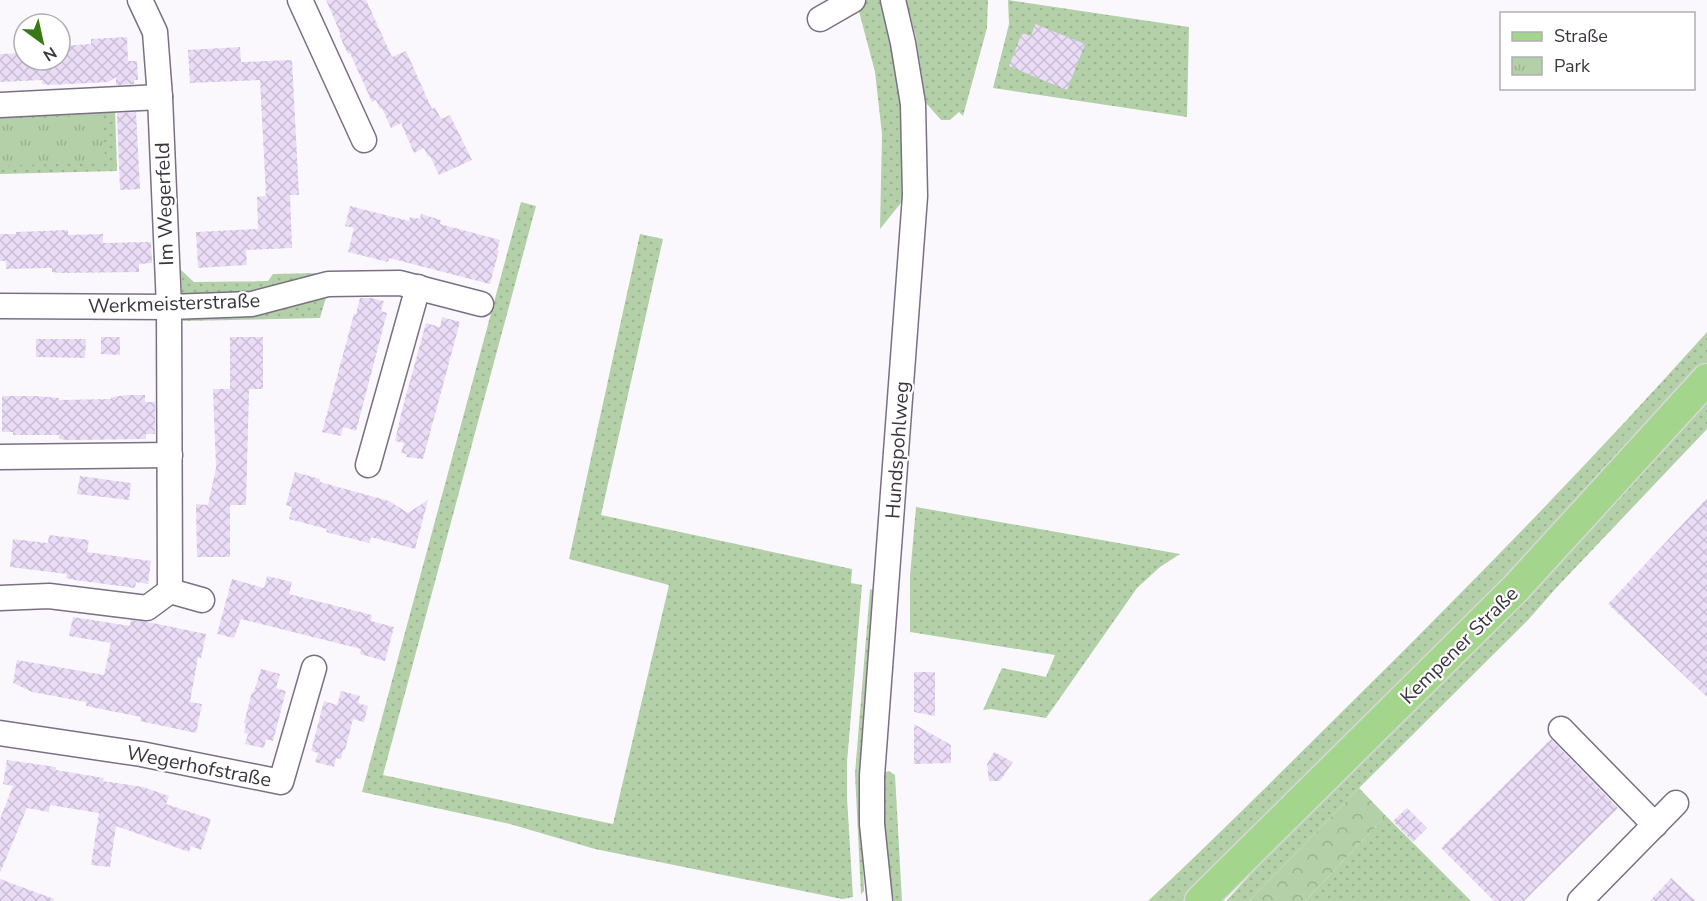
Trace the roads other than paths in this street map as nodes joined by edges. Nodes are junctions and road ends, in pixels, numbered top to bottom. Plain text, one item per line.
1 (140, 0) edge
2 (300, 0) edge
3 (853, 0) edge
4 (893, 0) edge
5 (820, 19) dead end
6 (160, 97) junction
7 (0, 105) edge
8 (364, 140) dead end
9 (418, 287) junction
10 (481, 304) dead end
11 (0, 306) edge
12 (169, 307) junction
13 (1707, 379) edge
14 (170, 455) junction
15 (0, 458) edge
16 (368, 465) dead end
17 (170, 591) junction
18 (0, 598) edge
19 (202, 600) dead end
20 (314, 668) dead end
21 (1561, 729) dead end
22 (0, 733) edge
23 (1677, 803) dead end
24 (1655, 825) junction
25 (880, 901) edge
26 (1200, 901) edge
27 (1580, 901) edge

1 - 6 street, Im Wegerfeld
2 - 8 street
3 - 5 street
4 - 25 street, Hundspohlweg
6 - 7 street
6 - 12 street, Im Wegerfeld
9 - 10 street, Werkmeisterstraße
9 - 12 street, Werkmeisterstraße
9 - 16 street
11 - 12 street, Werkmeisterstraße
12 - 14 street, Im Wegerfeld
13 - 26 main road, Kempener Straße
14 - 15 street
14 - 17 street, Im Wegerfeld
17 - 18 street
17 - 19 street
20 - 22 street, Wegerhofstraße
21 - 24 street
23 - 24 street
24 - 27 street

